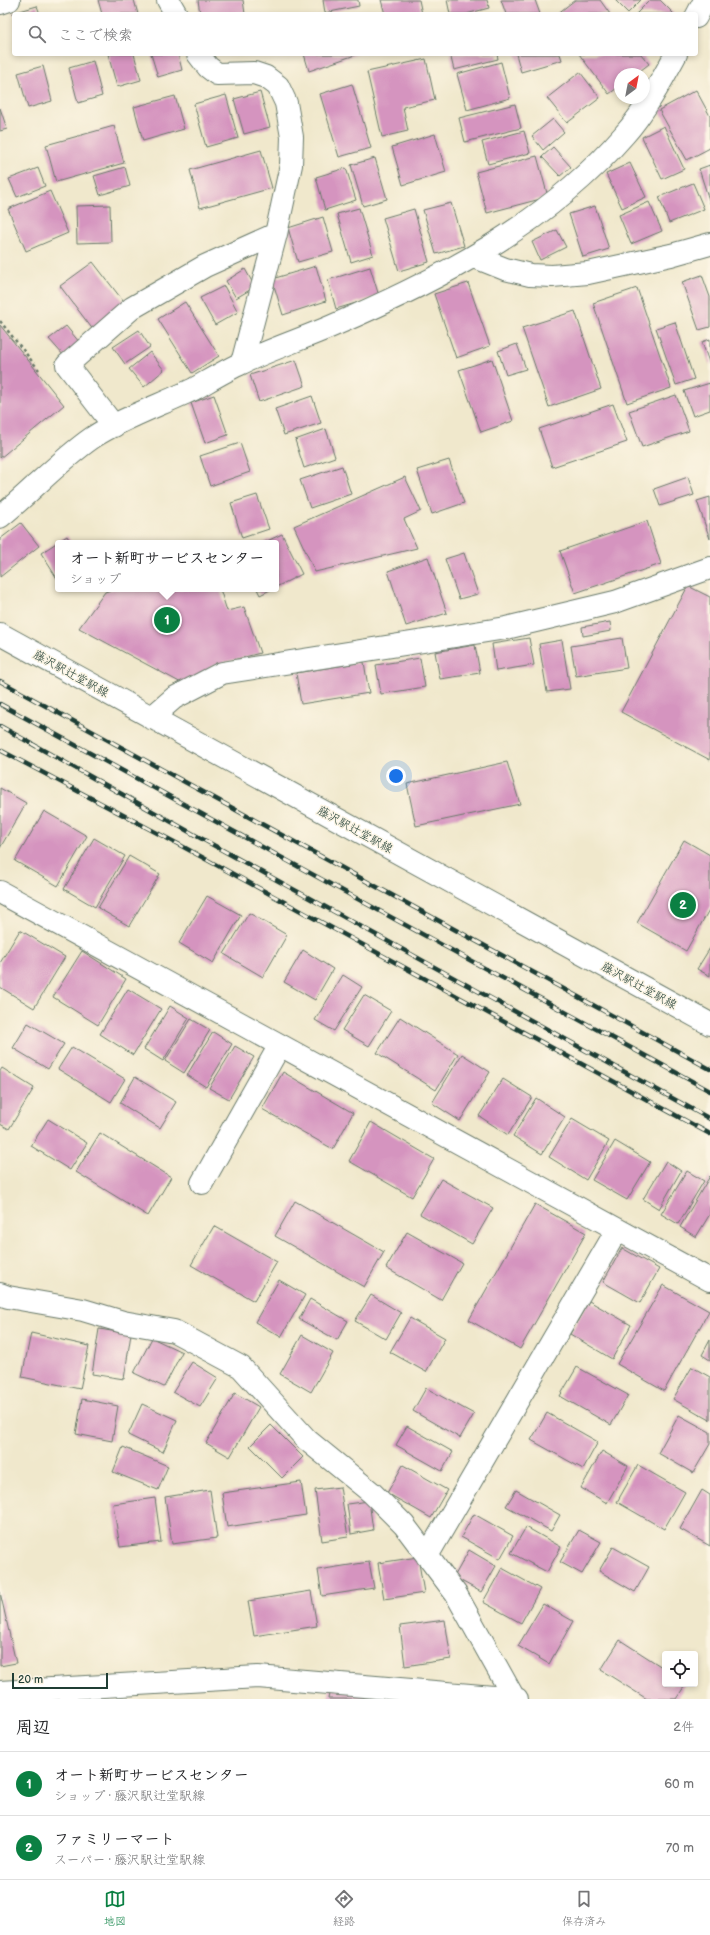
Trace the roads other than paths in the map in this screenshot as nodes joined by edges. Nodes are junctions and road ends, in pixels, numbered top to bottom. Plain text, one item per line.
1 (9, 0) edge
2 (168, 0) edge
3 (705, 0) edge
4 (0, 3) edge
5 (175, 12) edge
6 (698, 13) edge
7 (200, 56) edge
8 (675, 56) edge
9 (276, 234) junction
10 (710, 244) edge
11 (475, 257) junction
12 (242, 363) junction
13 (114, 426) junction
14 (0, 518) edge
15 (710, 568) edge
16 (0, 634) edge
17 (151, 718) junction
18 (0, 892) edge
19 (710, 1024) edge
20 (280, 1045) junction
21 (202, 1183) dead end
22 (618, 1230) junction
23 (710, 1280) edge
24 (0, 1294) edge
25 (427, 1556) junction
26 (0, 1692) edge
27 (516, 1698) edge

1 - 4 street
2 - 5 street
3 - 6 street
7 - 9 street
8 - 11 street
9 - 12 street
9 - 13 street
10 - 11 street
11 - 12 street
12 - 13 street
13 - 14 street
15 - 17 street
16 - 17 street, 藤沢駅辻堂駅線
17 - 19 street, 藤沢駅辻堂駅線
18 - 20 street
20 - 21 street
20 - 22 street
22 - 23 street
22 - 25 street
24 - 25 street
25 - 27 street
26 - 27 street

